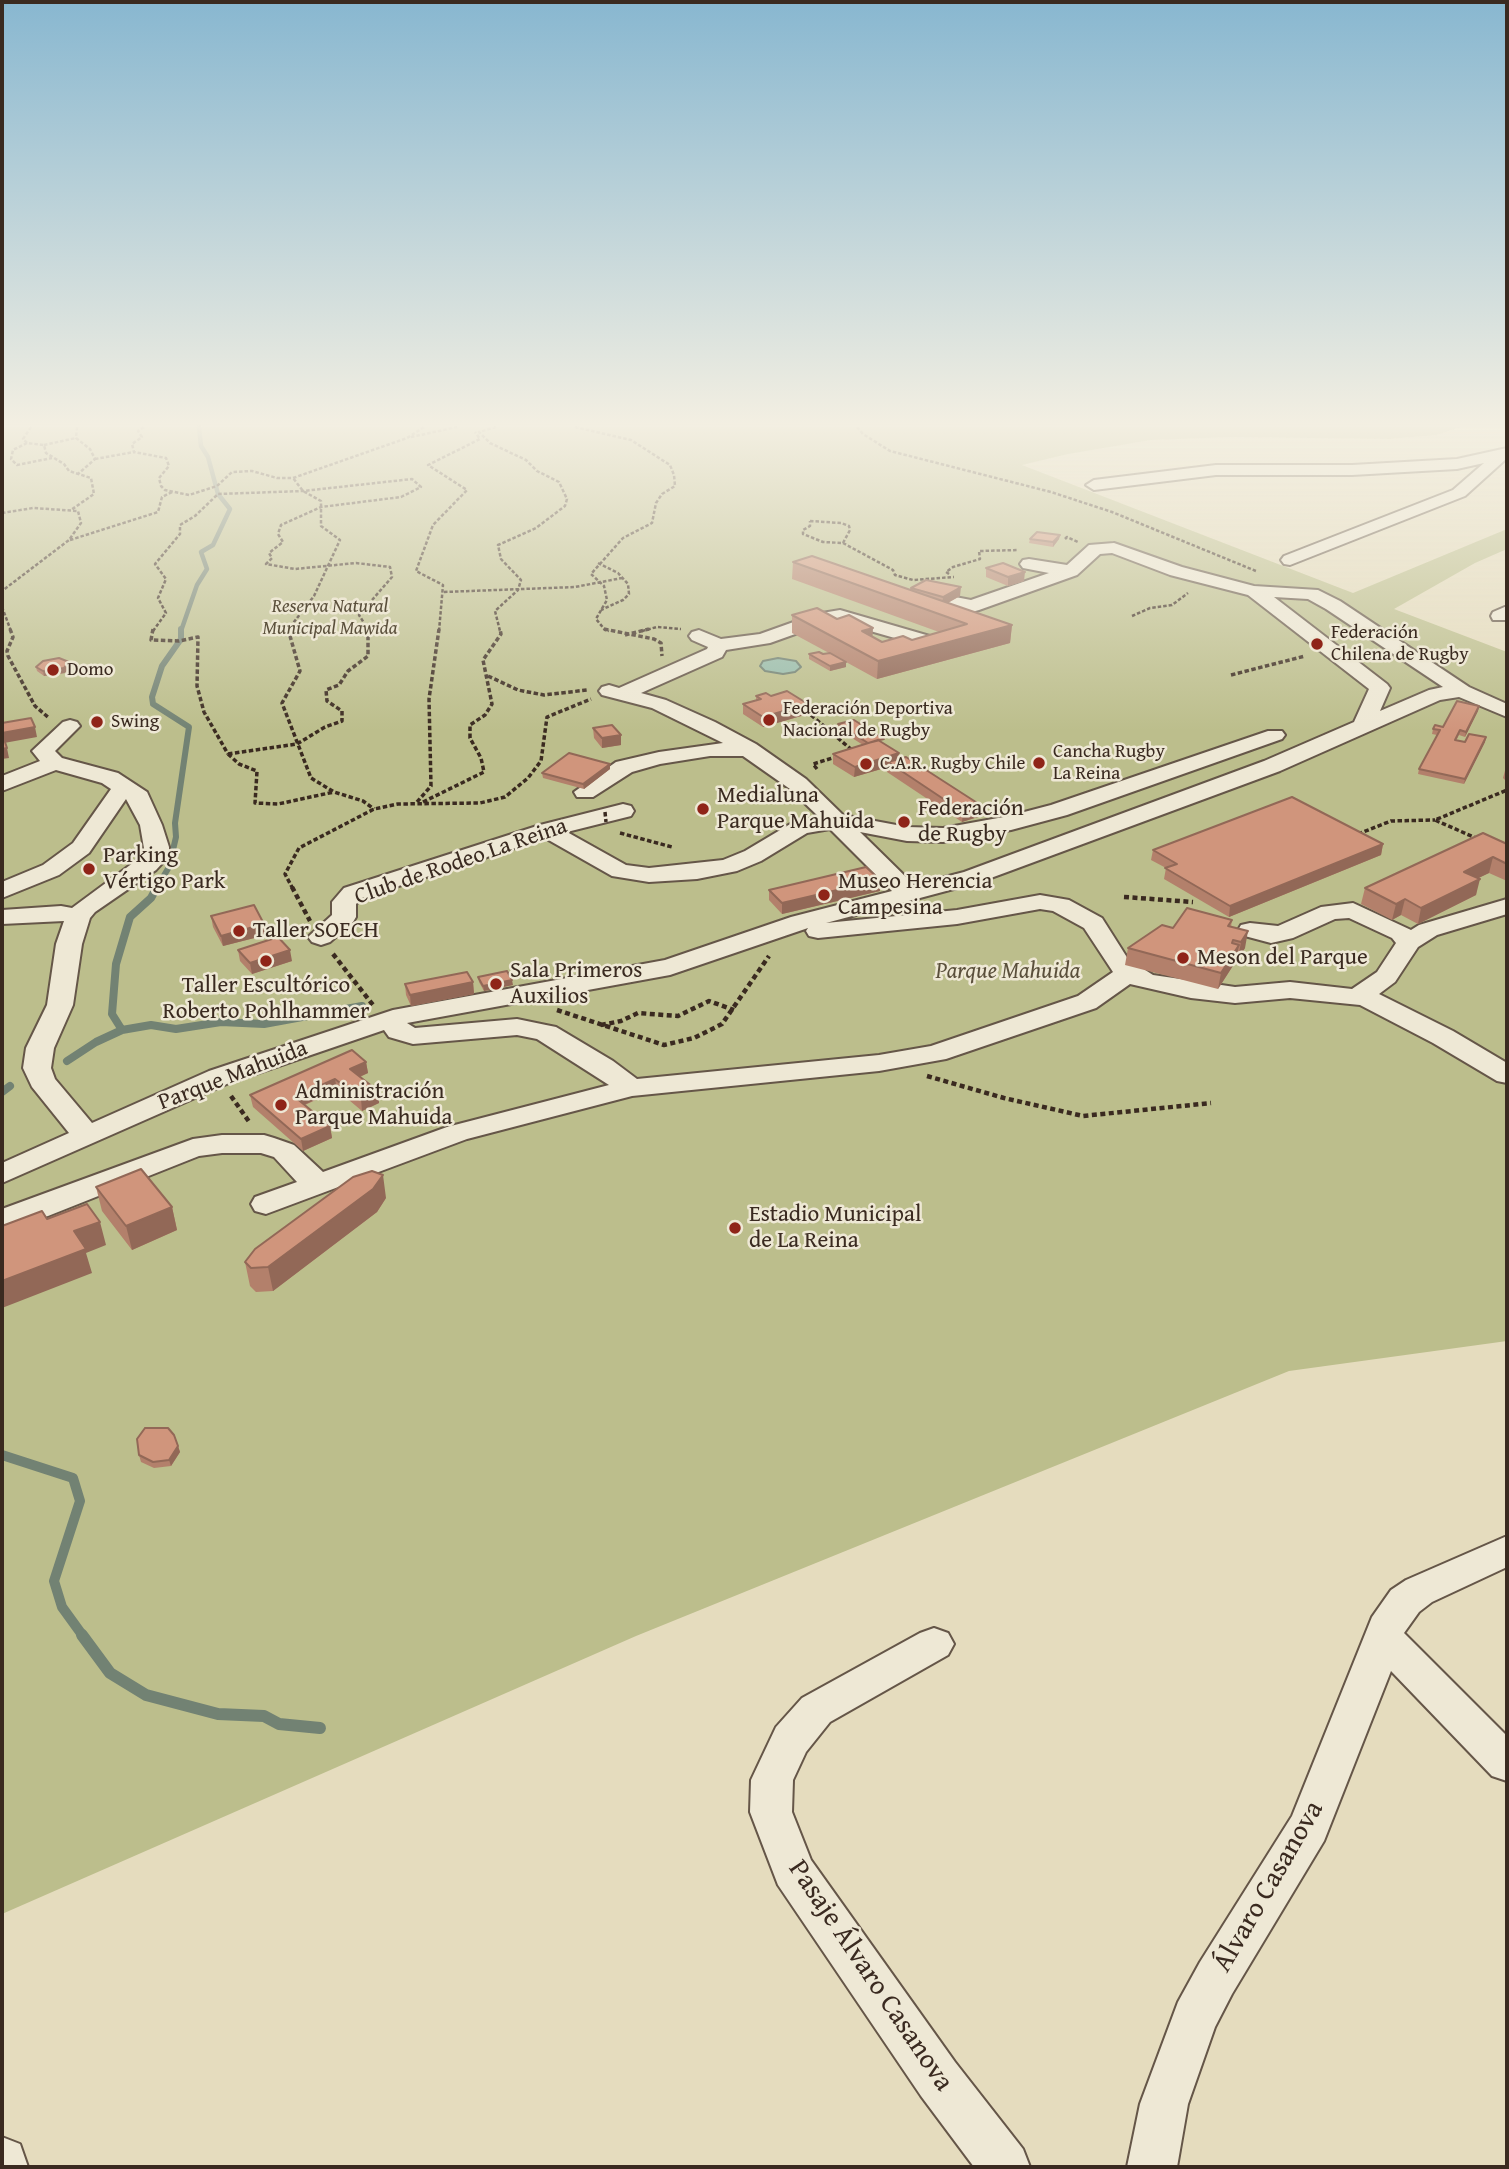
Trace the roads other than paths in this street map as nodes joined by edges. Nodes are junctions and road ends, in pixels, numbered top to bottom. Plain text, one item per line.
1 (1370, 528) edge
2 (1024, 557) road end
3 (1290, 560) dead end
4 (1071, 571) junction
5 (1258, 582) junction
6 (950, 601) edge
7 (699, 636) road end
8 (933, 643) edge
9 (719, 645) junction
10 (1462, 691) junction
11 (1507, 712) edge
12 (1364, 724) junction
13 (70, 726) road end
14 (1275, 735) dead end
15 (748, 749) junction
16 (8, 759) edge
17 (54, 763) junction
18 (2, 784) edge
19 (124, 786) junction
20 (585, 792) edge
21 (610, 817) road end
22 (836, 821) junction
23 (548, 830) junction
24 (2, 891) edge
25 (909, 894) junction
26 (1507, 906) edge
27 (78, 916) junction
28 (2, 917) edge
29 (800, 922) junction
30 (1250, 930) edge
31 (321, 937) dead end
32 (1409, 942) junction
33 (1129, 974) junction
34 (1357, 997) junction
35 (389, 1020) junction
36 (1507, 1075) edge
37 (631, 1088) junction
38 (87, 1136) junction
39 (2, 1174) edge
40 (317, 1184) junction
41 (266, 1204) dead end
42 (2, 1219) edge
43 (1507, 1552) edge
44 (1383, 1637) junction
45 (934, 1644) dead end
46 (1507, 1763) edge
47 (2, 2162) edge
48 (3, 2167) edge
49 (1005, 2167) edge
50 (1152, 2167) edge

1 - 3 street
2 - 4 street
4 - 5 street
4 - 6 street
5 - 10 street
5 - 12 street
7 - 9 street
8 - 9 street
9 - 15 street
10 - 11 street
10 - 12 street, Parque Mahuida
12 - 25 street, Parque Mahuida
13 - 17 street
14 - 22 street
15 - 20 street, Club de Rodeo La Reina
15 - 22 street
16 - 17 street
17 - 18 street
17 - 19 street
19 - 24 street
19 - 27 street
21 - 23 street, Club de Rodeo La Reina
22 - 23 street
22 - 25 street
23 - 31 street, Club de Rodeo La Reina
25 - 29 street, Parque Mahuida
26 - 32 street
27 - 28 street
27 - 38 street
29 - 33 street
29 - 35 street, Parque Mahuida
30 - 32 street
32 - 34 street
33 - 34 street
33 - 37 street
34 - 36 street
35 - 37 street
35 - 38 street, Parque Mahuida
37 - 40 street
38 - 39 street, Parque Mahuida
40 - 41 street
40 - 42 street
43 - 44 street, Álvaro Casanova
44 - 46 street
44 - 50 street, Álvaro Casanova
45 - 49 street, Pasaje Álvaro Casanova
47 - 48 street

